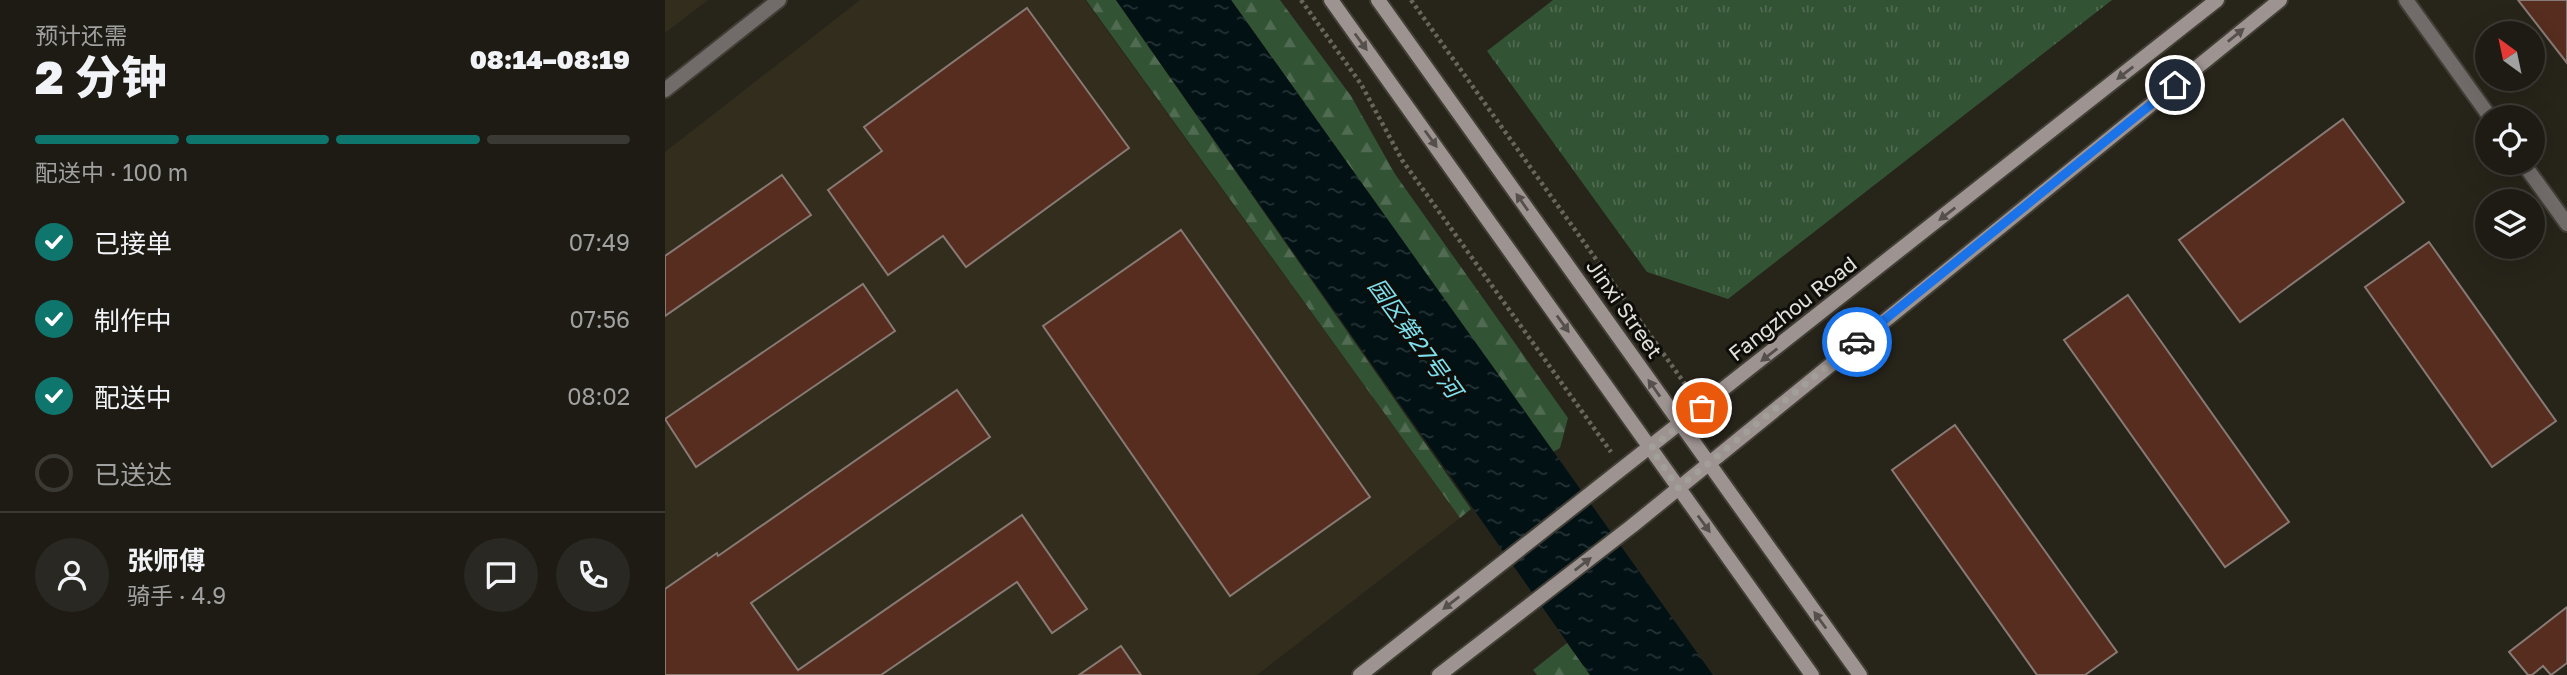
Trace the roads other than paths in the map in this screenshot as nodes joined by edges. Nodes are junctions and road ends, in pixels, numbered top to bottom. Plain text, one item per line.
1 (779, 0) edge
2 (1331, 0) edge
3 (1378, 0) edge
4 (2217, 0) edge
5 (2280, 0) edge
6 (2406, 0) edge
7 (665, 90) edge
8 (2481, 105) edge
9 (2532, 175) edge
10 (2567, 224) edge
11 (1681, 425) junction
12 (1651, 448) junction
13 (1708, 463) junction
14 (1678, 488) junction
15 (1360, 675) edge
16 (1439, 675) edge
17 (1812, 675) edge
18 (1860, 675) edge

1 - 7 street
2 -> 12 main road
11 -> 3 main road, Jinxi Street
4 -> 11 main road, Fangzhou Road
13 -> 5 main road
6 - 8 street
9 - 10 street
11 - 12 main road, Fangzhou Road
11 - 13 main road, Jinxi Street
12 - 14 main road
12 -> 15 main road, Fangzhou Road
13 - 14 main road
18 -> 13 main road, Jinxi Street
16 -> 14 main road
14 -> 17 main road

